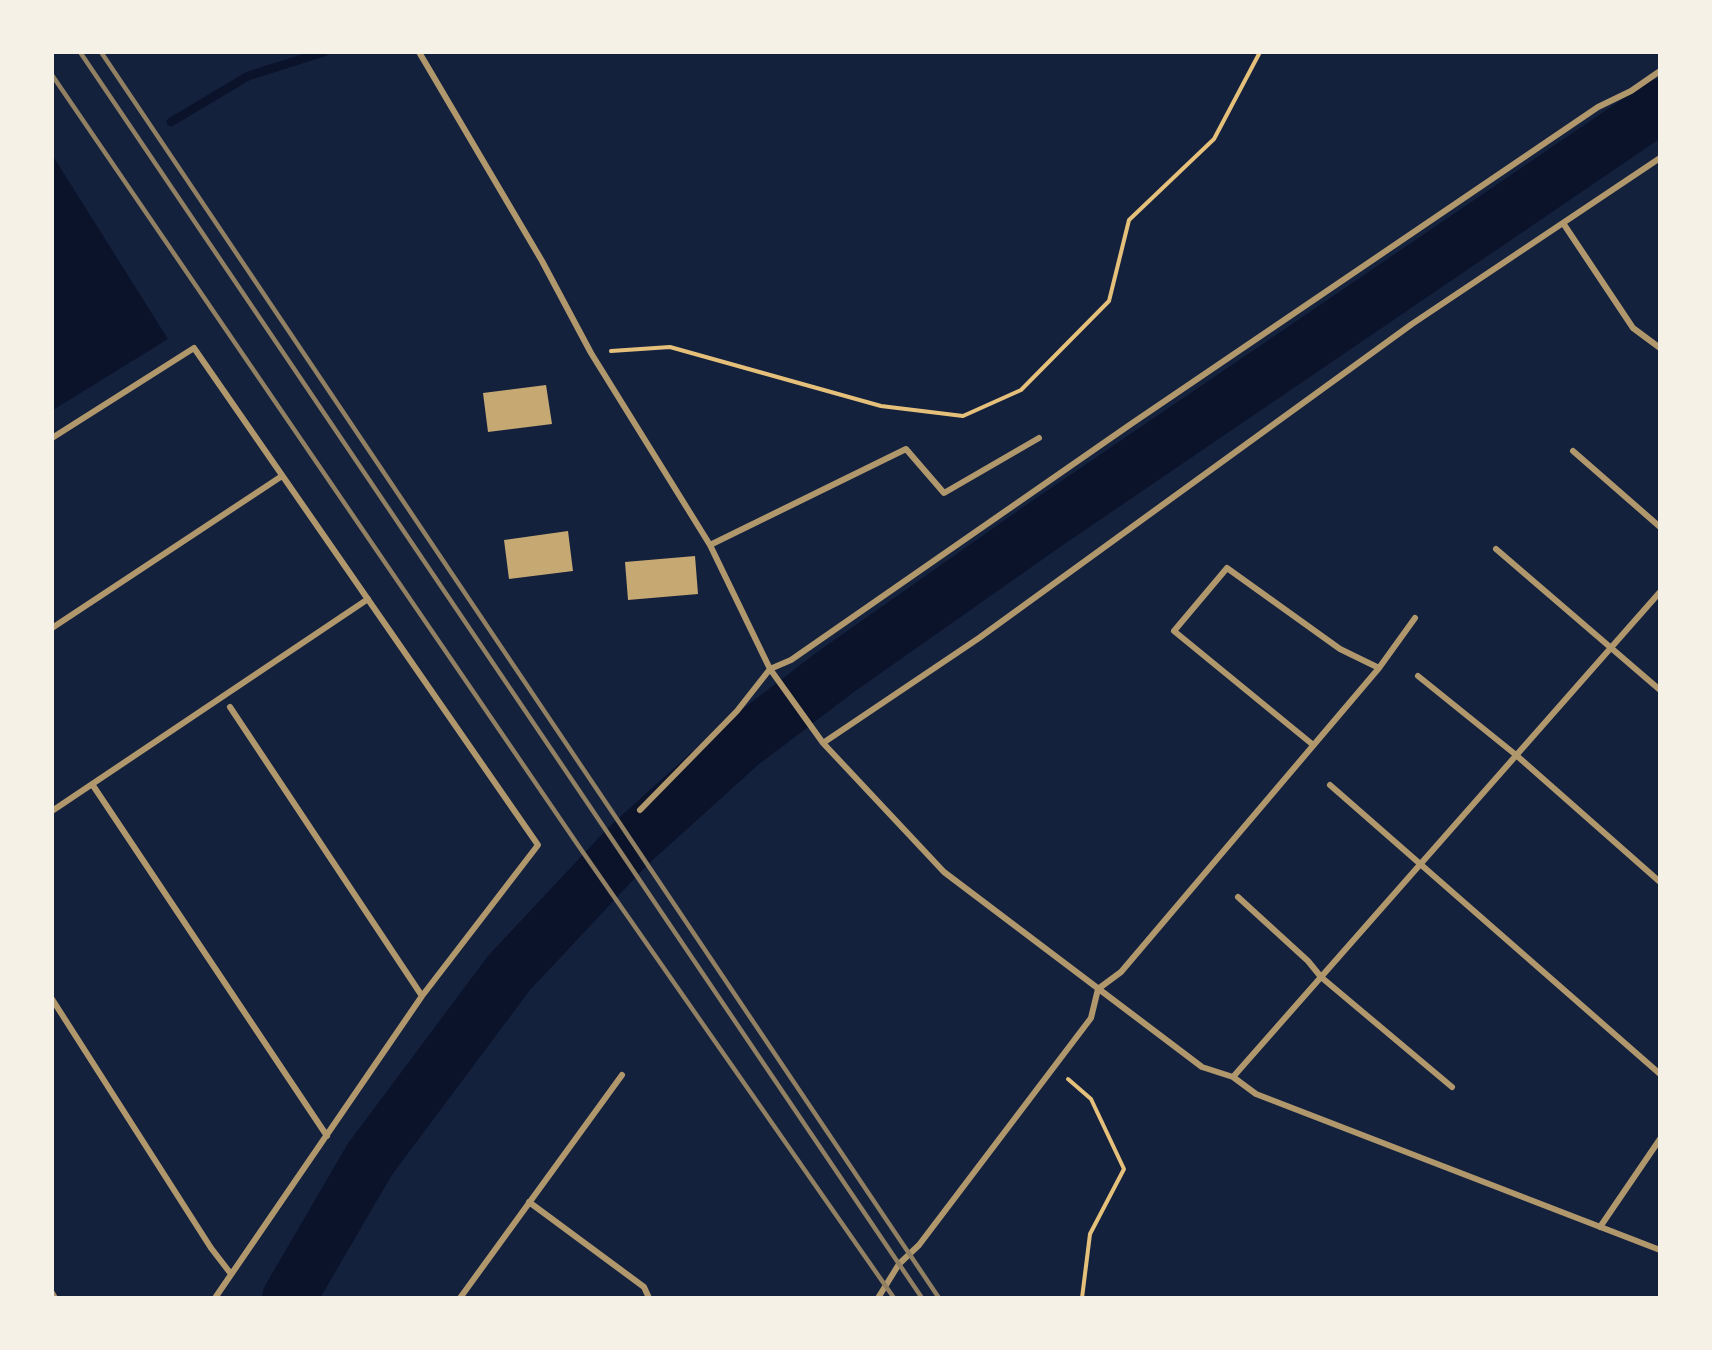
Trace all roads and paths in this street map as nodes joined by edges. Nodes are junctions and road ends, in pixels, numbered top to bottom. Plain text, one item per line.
1 (419, 52) edge
2 (1260, 52) edge
3 (1659, 71) edge
4 (1659, 158) edge
5 (1563, 223) junction
6 (1659, 348) edge
7 (591, 353) junction
8 (52, 438) edge
9 (1039, 438) dead end
10 (1573, 451) dead end
11 (282, 476) junction
12 (1659, 527) edge
13 (710, 545) junction
14 (1496, 549) dead end
15 (1659, 592) edge
16 (368, 599) junction
17 (1415, 618) dead end
18 (52, 628) edge
19 (1611, 648) junction
20 (1379, 668) junction
21 (770, 669) junction
22 (1418, 676) dead end
23 (1659, 690) edge
24 (230, 707) dead end
25 (823, 743) junction
26 (1312, 744) junction
27 (1516, 754) junction
28 (92, 784) junction
29 (1330, 785) dead end
30 (639, 810) dead end
31 (52, 811) edge
32 (1420, 864) junction
33 (1659, 882) edge
34 (1238, 897) dead end
35 (1321, 976) junction
36 (1098, 989) junction
37 (422, 996) junction
38 (52, 999) edge
39 (1053, 1067) junction
40 (1659, 1074) edge
41 (622, 1075) dead end
42 (1233, 1077) junction
43 (1452, 1087) dead end
44 (327, 1136) junction
45 (1659, 1139) edge
46 (529, 1202) junction
47 (1600, 1227) junction
48 (1659, 1250) edge
49 (231, 1274) junction
50 (52, 1293) edge
51 (55, 1298) edge
52 (215, 1298) edge
53 (460, 1298) edge
54 (649, 1298) edge
55 (878, 1298) edge
56 (1082, 1298) edge

1 - 7 street
2 - 7 path
3 - 21 street
4 - 5 street
5 - 6 street
5 - 25 street
7 - 13 street
8 - 11 street
9 - 13 street
10 - 12 street
11 - 16 street
11 - 18 street
13 - 21 street
14 - 19 street
15 - 19 street
16 - 28 street
16 - 37 street
17 - 20 street
19 - 23 street
19 - 27 street
20 - 26 street
20 - 26 street
21 - 25 street
21 - 30 street
22 - 27 street
24 - 37 street
25 - 36 street
26 - 36 street
27 - 32 street
27 - 33 street
28 - 31 street
28 - 44 street
29 - 32 street
32 - 35 street
32 - 40 street
34 - 35 street
35 - 42 street
35 - 43 street
36 - 39 street
36 - 42 street
37 - 44 street
38 - 49 street
39 - 55 street
39 - 56 path
41 - 46 street
42 - 47 street
44 - 49 street
45 - 47 street
46 - 53 street
46 - 54 street
47 - 48 street
49 - 52 street
50 - 51 street

